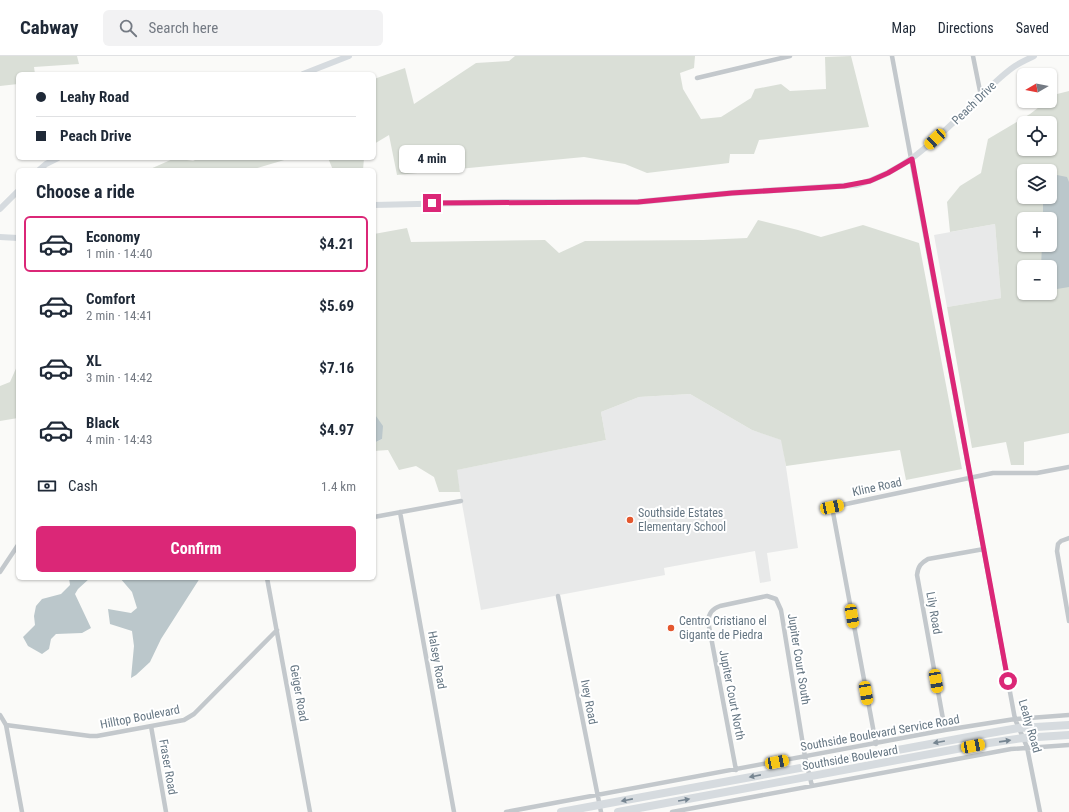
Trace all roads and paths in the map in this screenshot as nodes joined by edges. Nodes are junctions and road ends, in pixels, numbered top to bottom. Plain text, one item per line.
1 (349, 56) edge
2 (790, 56) edge
3 (892, 56) edge
4 (973, 56) edge
5 (1034, 56) edge
6 (308, 72) edge
7 (697, 78) dead end
8 (981, 96) junction
9 (912, 159) junction
10 (56, 160) edge
11 (47, 167) edge
12 (16, 193) edge
13 (376, 205) edge
14 (0, 209) edge
15 (0, 237) edge
16 (16, 238) edge
17 (1069, 467) edge
18 (970, 478) junction
19 (461, 501) dead end
20 (400, 512) junction
21 (376, 517) edge
22 (1069, 538) edge
23 (16, 548) edge
24 (984, 549) junction
25 (0, 572) edge
26 (267, 580) edge
27 (558, 596) dead end
28 (744, 601) joint
29 (1069, 621) edge
30 (277, 630) junction
31 (0, 715) edge
32 (1069, 715) edge
33 (1015, 719) junction
34 (6, 725) junction
35 (1069, 725) edge
36 (151, 726) junction
37 (1019, 728) junction
38 (945, 730) junction
39 (1069, 735) edge
40 (1023, 738) junction
41 (876, 744) junction
42 (1069, 745) edge
43 (1027, 747) junction
44 (805, 757) junction
45 (807, 766) junction
46 (736, 770) junction
47 (810, 776) junction
48 (812, 786) junction
49 (597, 795) junction
50 (600, 808) edge
51 (22, 812) edge
52 (166, 812) edge
53 (310, 812) edge
54 (454, 812) edge
55 (506, 812) edge
56 (560, 812) edge
57 (618, 812) edge
58 (672, 812) edge
59 (1040, 812) edge

1 - 6 main road
2 - 7 street
3 - 9 street, Leahy Road
4 - 8 street
5 - 8 main road, Peach Drive
8 - 9 main road, Peach Drive
9 - 13 main road, Peach Drive
9 - 18 street, Leahy Road
10 - 11 main road
12 - 14 main road
15 - 16 main road
17 - 18 street, Kline Road
18 - 24 street, Leahy Road
18 - 41 street, Kline Road
19 - 20 street
20 - 21 street
20 - 54 street, Halsey Road
22 - 29 street
23 - 25 street
24 - 33 street, Leahy Road
24 - 38 street, Lily Road
26 - 30 street, Geiger Road
27 - 49 street, Ivey Road
28 - 44 street, Jupiter Court South
28 - 46 street, Jupiter Court North
30 - 36 street, Hilltop Boulevard
30 - 53 street, Geiger Road
31 - 34 street
32 - 33 street, Southside Boulevard Service Road
33 - 37 street, Leahy Road
33 - 38 street, Southside Boulevard Service Road
34 - 36 street, Hilltop Boulevard
34 - 51 street
35 - 37 highway, Southside Boulevard
36 - 52 street, Fraser Road
37 - 40 street, Leahy Road
37 -> 45 highway, Southside Boulevard
38 - 41 street, Southside Boulevard Service Road
39 - 40 highway, Southside Boulevard
40 - 43 street, Leahy Road
47 -> 40 highway, Southside Boulevard
41 - 44 street, Southside Boulevard Service Road
42 - 43 street
43 - 48 street
43 - 59 street, Leahy Road
44 - 45 street, Jupiter Court South
44 - 46 street, Southside Boulevard Service Road
45 - 47 street, Jupiter Court South
45 -> 50 highway, Southside Boulevard
46 - 49 street, Southside Boulevard Service Road
47 - 48 street, Jupiter Court South
57 -> 47 highway, Southside Boulevard
48 - 58 street
49 - 50 street, Ivey Road
49 - 55 street, Southside Boulevard Service Road
50 - 56 highway, Southside Boulevard

